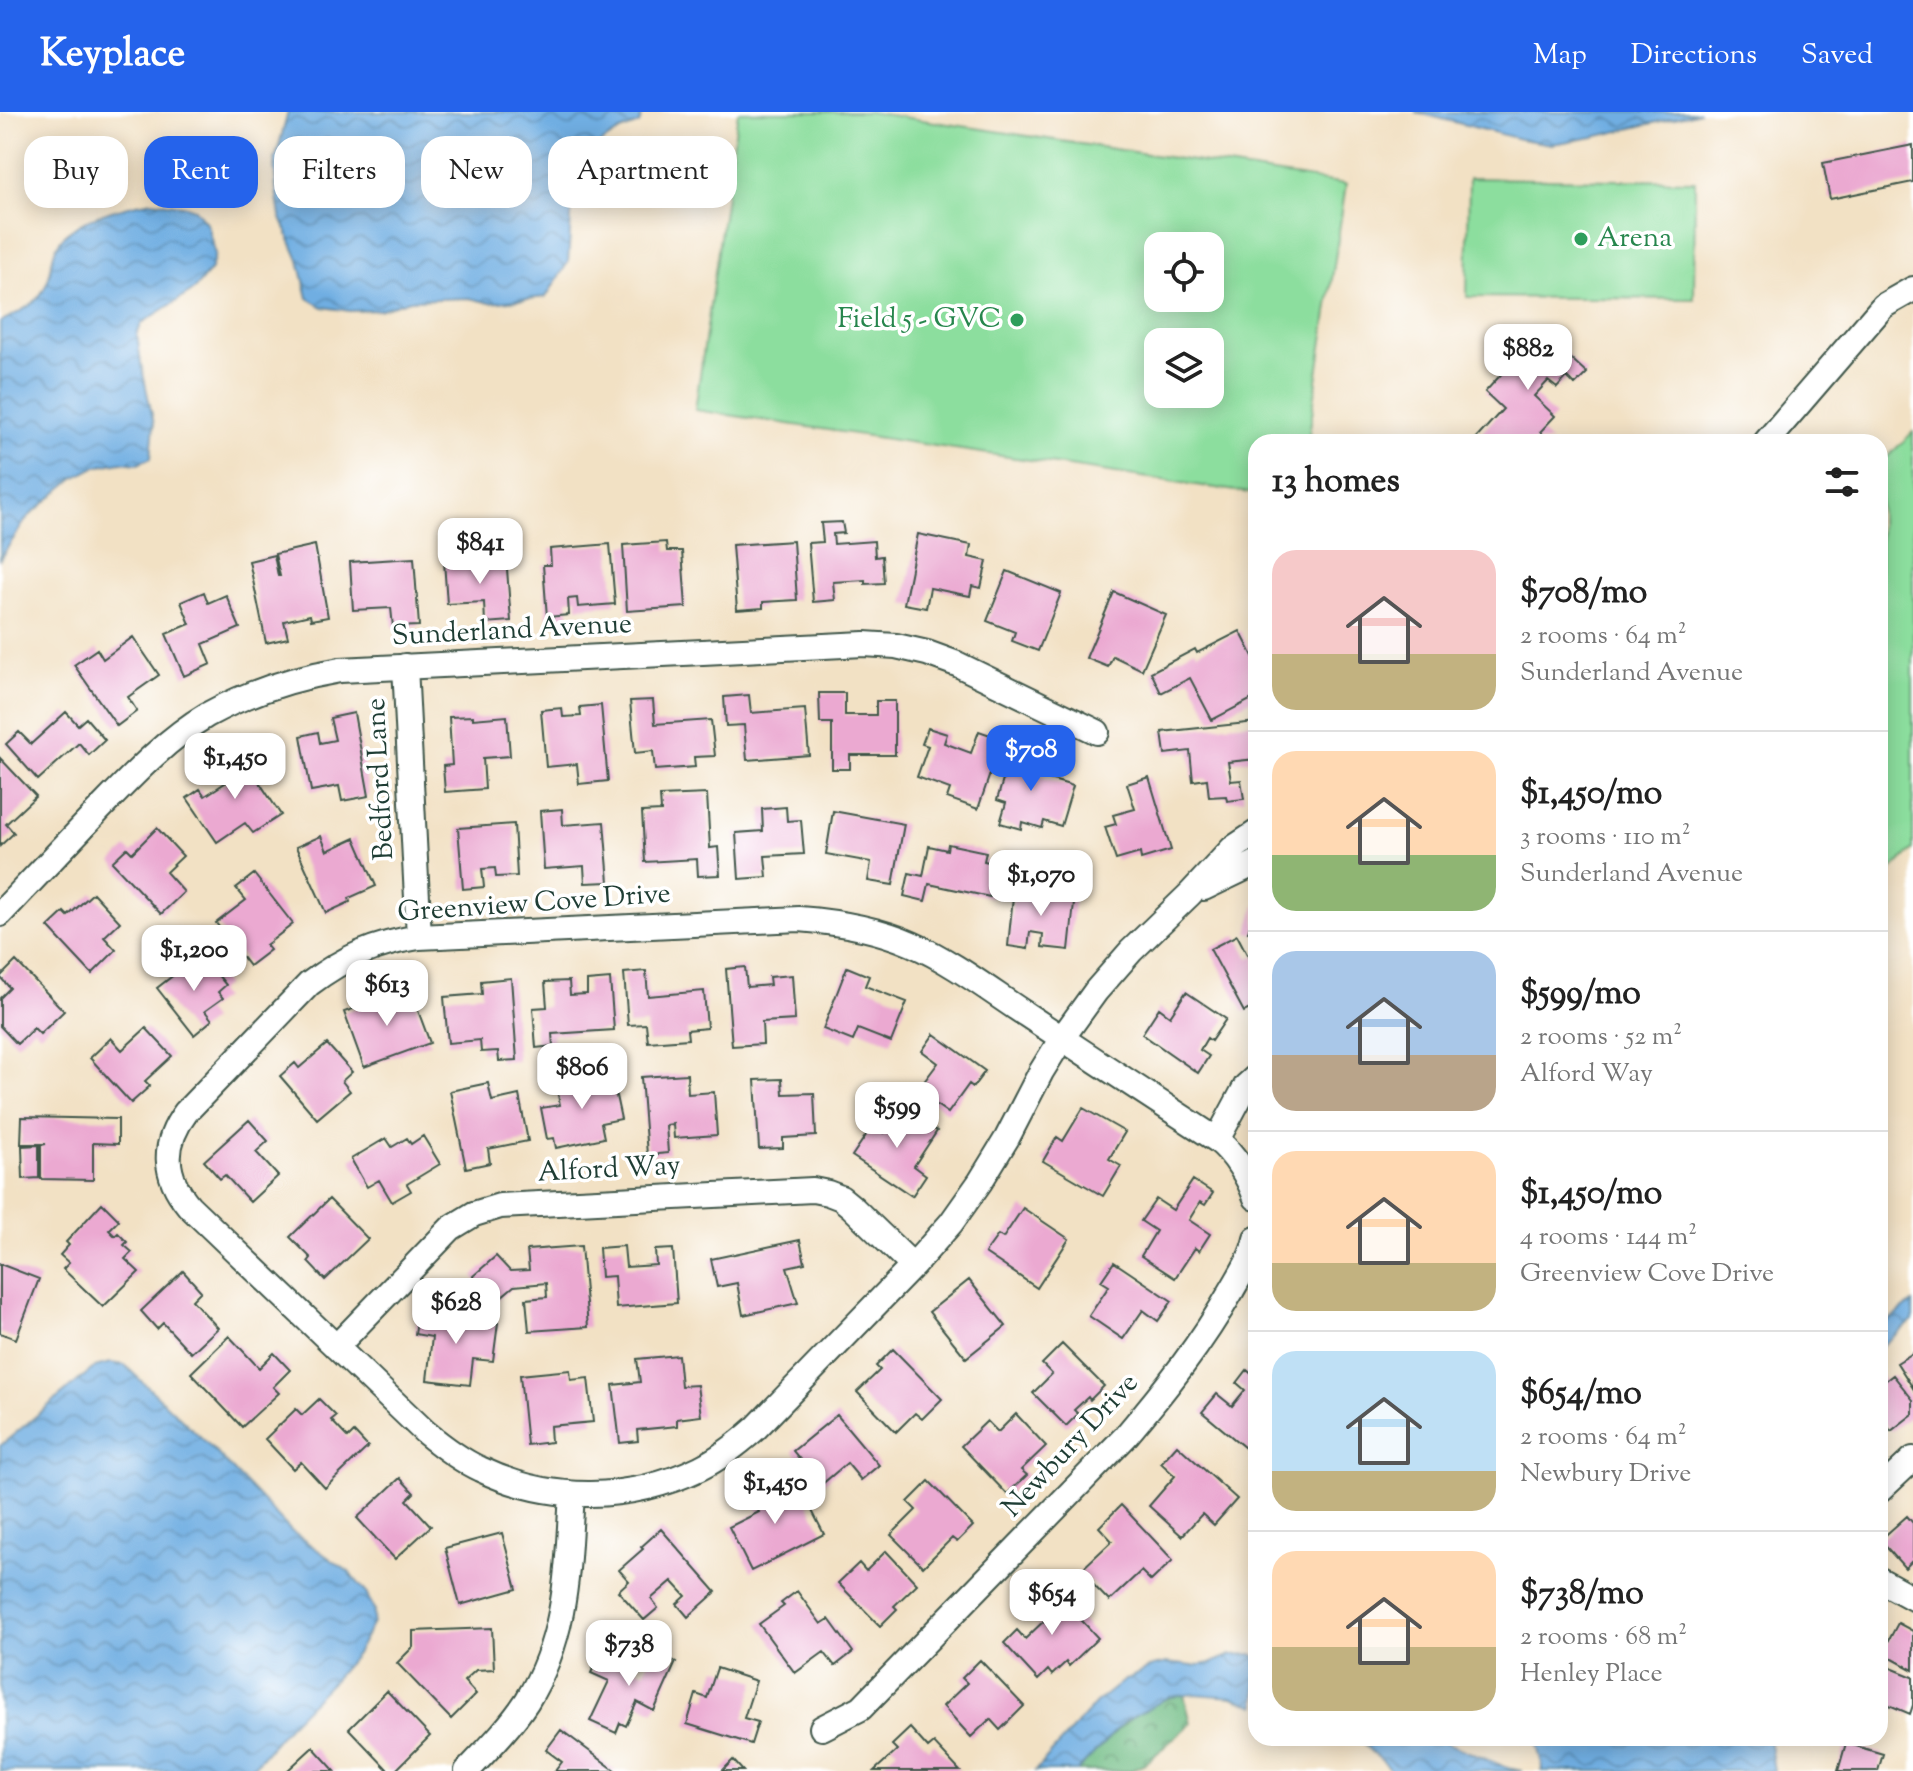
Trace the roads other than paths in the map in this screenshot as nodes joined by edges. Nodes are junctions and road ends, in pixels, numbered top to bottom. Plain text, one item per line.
1 (1913, 289) edge
2 (1773, 434) edge
3 (405, 666) junction
4 (1097, 732) dead end
5 (1248, 838) edge
6 (1248, 867) edge
7 (1190, 894) junction
8 (0, 914) edge
9 (419, 937) junction
10 (1062, 1038) junction
11 (1248, 1084) edge
12 (1217, 1140) junction
13 (1248, 1182) edge
14 (1248, 1262) edge
15 (913, 1266) junction
16 (336, 1347) junction
17 (1913, 1459) edge
18 (1888, 1482) edge
19 (572, 1494) junction
20 (1888, 1584) edge
21 (1913, 1598) edge
22 (822, 1728) dead end
23 (467, 1771) edge

1 - 2 street
3 - 4 street, Sunderland Avenue
3 - 8 street, Sunderland Avenue
3 - 9 street, Bedford Lane
5 - 7 street, Greenview Cove Drive
6 - 7 street, Greenview Cove Drive
7 - 10 street, Greenview Cove Drive
9 - 10 street, Greenview Cove Drive
9 - 16 street, Greenview Cove Drive
10 - 12 street
10 - 15 street, Greenview Cove Drive
11 - 12 street
12 - 13 street
14 - 22 street, Newbury Drive
15 - 16 street, Alford Way
15 - 19 street, Greenview Cove Drive
16 - 19 street, Greenview Cove Drive
17 - 18 street
19 - 23 street
20 - 21 street

